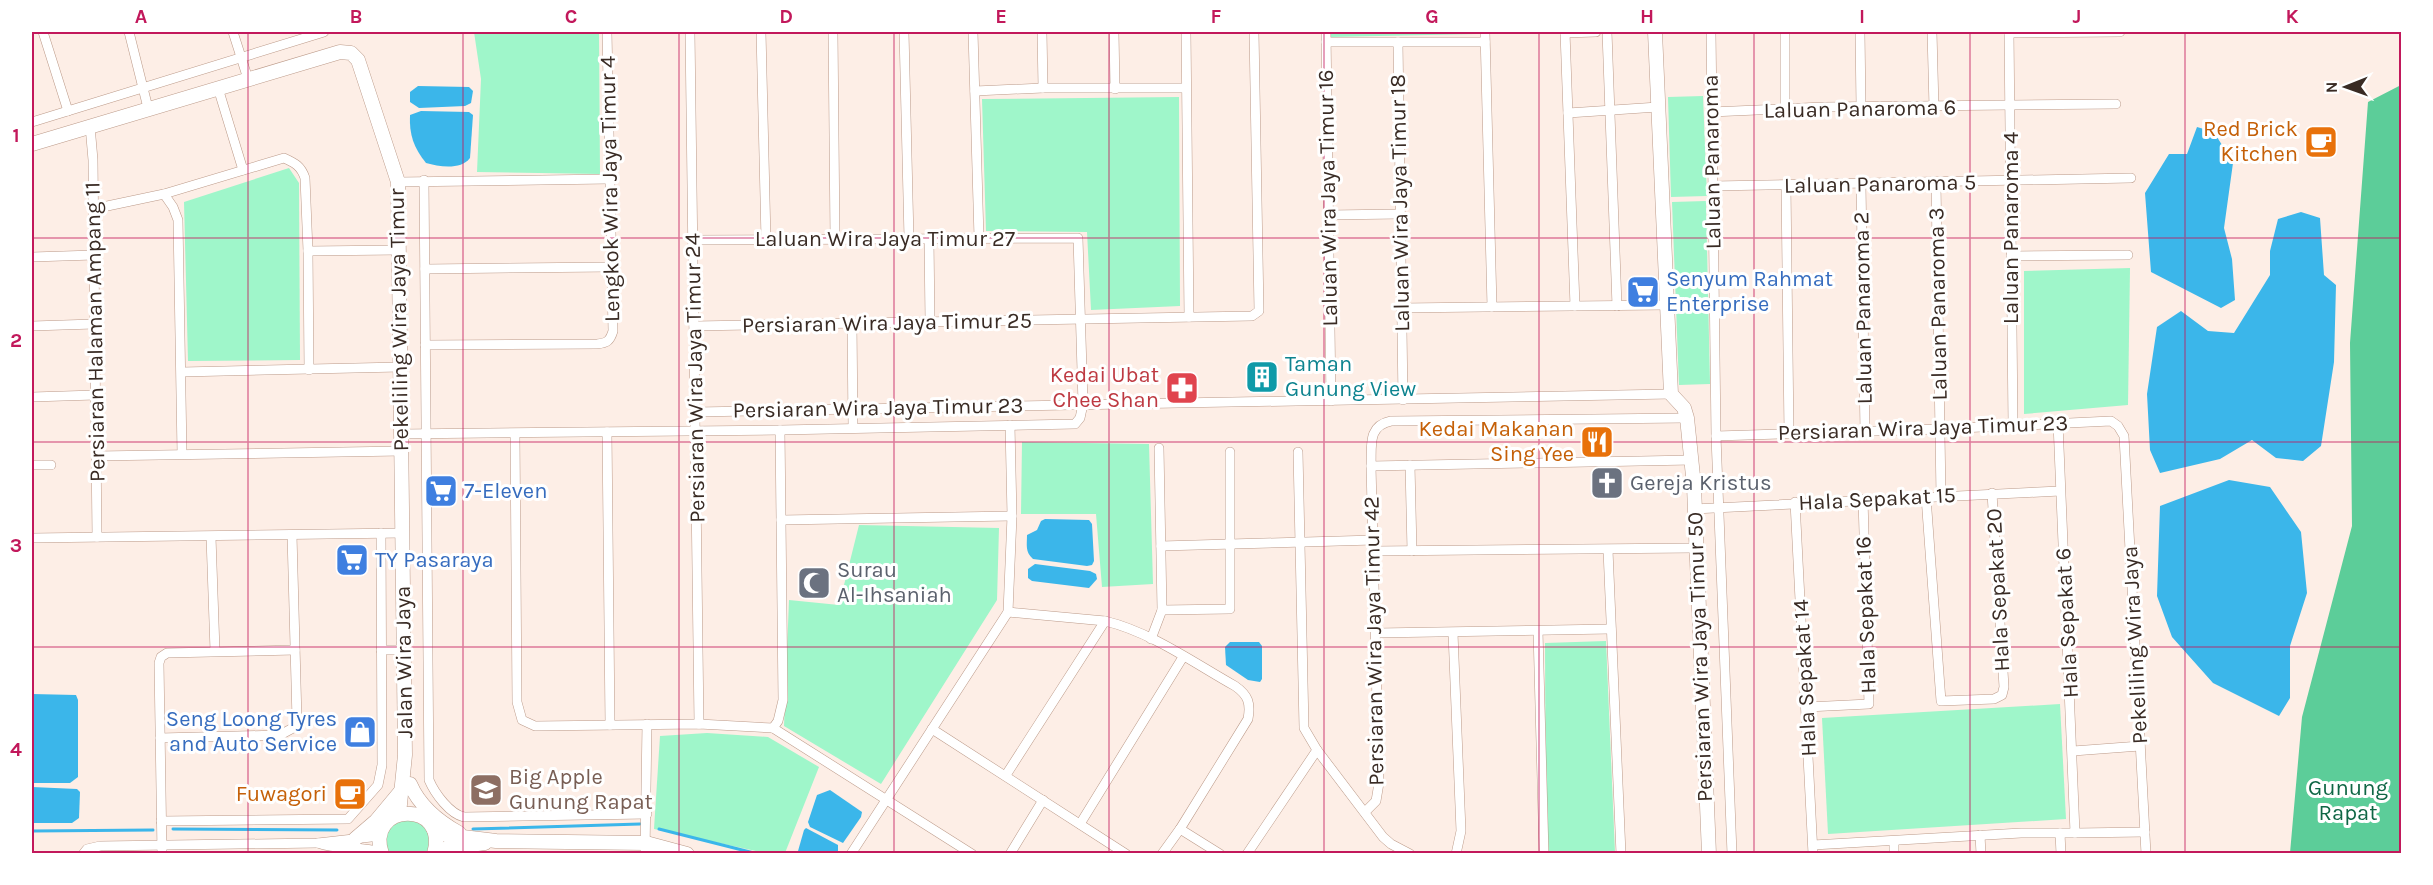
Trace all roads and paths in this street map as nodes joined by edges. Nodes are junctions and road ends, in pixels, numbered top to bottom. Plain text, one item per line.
1 (43, 32) edge
2 (129, 32) edge
3 (233, 32) edge
4 (320, 32) edge
5 (607, 32) edge
6 (690, 32) edge
7 (761, 32) edge
8 (833, 32) edge
9 (904, 32) edge
10 (973, 32) edge
11 (1042, 32) edge
12 (1114, 32) edge
13 (1186, 32) edge
14 (1254, 32) edge
15 (1326, 32) edge
16 (1485, 32) edge
17 (1565, 32) edge
18 (1596, 32) edge
19 (1607, 32) edge
20 (1655, 32) edge
21 (1710, 32) edge
22 (1785, 32) edge
23 (1860, 32) edge
24 (1932, 32) edge
25 (2009, 32) edge
26 (2120, 32) edge
27 (1326, 42) junction
28 (1398, 42) junction
29 (1485, 42) junction
30 (241, 59) junction
31 (248, 79) junction
32 (218, 88) junction
33 (1043, 88) junction
34 (1185, 88) junction
35 (144, 89) junction
36 (1115, 89) junction
37 (975, 92) junction
38 (2116, 104) dead end
39 (1658, 106) junction
40 (2010, 106) junction
41 (1861, 107) junction
42 (148, 108) junction
43 (1785, 108) junction
44 (1934, 108) junction
45 (1610, 110) junction
46 (68, 111) junction
47 (1711, 112) junction
48 (1568, 113) junction
49 (32, 122) edge
50 (90, 126) junction
51 (32, 144) edge
52 (243, 170) junction
53 (2131, 178) dead end
54 (609, 179) junction
55 (424, 180) junction
56 (2011, 180) junction
57 (398, 182) junction
58 (1936, 183) junction
59 (1861, 185) junction
60 (1713, 186) junction
61 (1786, 186) junction
62 (164, 194) junction
63 (93, 209) junction
64 (1400, 214) junction
65 (1329, 215) junction
66 (979, 238) junction
67 (835, 239) junction
68 (909, 239) junction
69 (929, 239) junction
70 (693, 240) junction
71 (766, 240) junction
72 (399, 250) junction
73 (308, 251) junction
74 (94, 255) junction
75 (2128, 255) dead end
76 (2012, 256) junction
77 (32, 257) edge
78 (611, 267) junction
79 (425, 269) junction
80 (1666, 305) junction
81 (1575, 306) junction
82 (1617, 306) junction
83 (1492, 307) junction
84 (1401, 308) junction
85 (1189, 317) junction
86 (1080, 320) junction
87 (930, 321) junction
88 (852, 322) junction
89 (94, 324) junction
90 (32, 326) edge
91 (694, 326) junction
92 (425, 345) junction
93 (400, 368) junction
94 (309, 370) junction
95 (182, 372) junction
96 (95, 394) junction
97 (1671, 394) junction
98 (32, 397) edge
99 (1403, 400) junction
100 (1331, 401) junction
101 (1083, 404) junction
102 (852, 408) junction
103 (696, 412) junction
104 (1687, 418) junction
105 (2058, 423) junction
106 (1010, 425) junction
107 (2013, 425) junction
108 (853, 428) junction
109 (1940, 429) junction
110 (780, 430) junction
111 (696, 431) junction
112 (607, 432) junction
113 (1865, 432) junction
114 (401, 434) junction
115 (515, 434) junction
116 (1789, 434) junction
117 (426, 435) junction
118 (1716, 436) junction
119 (2124, 436) joint
120 (1159, 448) dead end
121 (401, 451) junction
122 (1230, 452) dead end
123 (1298, 452) dead end
124 (182, 453) junction
125 (96, 456) junction
126 (1692, 460) junction
127 (32, 465) edge
128 (51, 465) dead end
129 (1410, 465) junction
130 (1371, 466) junction
131 (2060, 491) junction
132 (1992, 494) junction
133 (1941, 496) junction
134 (1926, 497) junction
135 (1863, 499) junction
136 (1795, 502) junction
137 (1719, 507) junction
138 (1694, 509) junction
139 (1012, 516) junction
140 (781, 520) junction
141 (381, 533) junction
142 (402, 533) junction
143 (292, 535) junction
144 (97, 537) junction
145 (211, 537) junction
146 (32, 538) edge
147 (1374, 540) junction
148 (1300, 541) junction
149 (1230, 543) junction
150 (1161, 546) junction
151 (1695, 548) junction
152 (1608, 550) junction
153 (1374, 551) junction
154 (1412, 551) junction
155 (1162, 610) junction
156 (1008, 612) junction
157 (1105, 621) junction
158 (1611, 630) junction
159 (1538, 631) junction
160 (1377, 633) junction
161 (1454, 633) junction
162 (1150, 639) junction
163 (295, 650) junction
164 (381, 650) junction
165 (404, 650) junction
166 (215, 651) junction
167 (1183, 657) junction
168 (1807, 707) junction
169 (646, 724) junction
170 (699, 724) junction
171 (610, 725) junction
172 (772, 728) junction
173 (932, 729) junction
174 (160, 738) junction
175 (2140, 746) junction
176 (1317, 750) junction
177 (2073, 751) junction
178 (1006, 776) junction
179 (406, 787) junction
180 (885, 798) junction
181 (1043, 800) junction
182 (1365, 812) junction
183 (399, 814) junction
184 (415, 814) junction
185 (647, 814) junction
186 (161, 821) junction
187 (1080, 824) junction
188 (2075, 828) junction
189 (1180, 829) junction
190 (434, 830) junction
191 (381, 831) junction
192 (2145, 832) junction
193 (2060, 833) junction
194 (1980, 835) junction
195 (1894, 841) junction
196 (465, 846) edge
197 (352, 847) edge
198 (646, 848) edge
199 (287, 849) edge
200 (1813, 849) edge
201 (161, 850) edge
202 (381, 853) edge
203 (84, 854) edge
204 (434, 854) edge
205 (687, 854) edge
206 (851, 854) edge
207 (972, 854) edge
208 (1010, 854) edge
209 (1126, 854) edge
210 (1162, 854) edge
211 (1220, 854) edge
212 (1246, 854) edge
213 (1410, 854) edge
214 (1456, 854) edge
215 (1544, 854) edge
216 (1621, 854) edge
217 (1708, 854) edge
218 (1732, 854) edge
219 (1894, 854) edge
220 (1981, 854) edge
221 (2061, 854) edge
222 (2146, 854) edge

1 - 46 street
2 - 35 street
3 - 30 street
4 - 30 street
5 - 54 street, Lengkok Wira Jaya Timur 4
6 - 70 street, Persiaran Wira Jaya Timur 24
7 - 71 street
8 - 67 street
9 - 68 street
10 - 37 street
11 - 33 street
12 - 36 street
13 - 34 street
14 - 85 street, Persiaran Wira Jaya Timur 25
15 - 27 street, Laluan Wira Jaya Timur 16
16 - 29 street
17 - 18 street
17 - 48 street
19 - 45 street
20 - 39 street
21 - 47 street, Laluan Panaroma
22 - 43 street
23 - 41 street
24 - 44 street
25 - 26 street
25 - 40 street, Laluan Panaroma 4
27 - 28 street
27 - 65 street, Laluan Wira Jaya Timur 16
28 - 29 street
28 - 64 street, Laluan Wira Jaya Timur 18
29 - 83 street
30 - 31 street
30 - 35 street
31 - 32 street, Pekeliling Wira Jaya Timur
31 - 57 street, Pekeliling Wira Jaya Timur
32 - 42 street, Pekeliling Wira Jaya Timur
32 - 52 street
33 - 36 street
33 - 37 street
34 - 36 street
34 - 85 street
35 - 42 street
35 - 46 street
37 - 66 street
38 - 40 street, Laluan Panaroma 6
39 - 45 street
39 - 80 street
40 - 44 street, Laluan Panaroma 6
40 - 56 street, Laluan Panaroma 4
41 - 43 street, Laluan Panaroma 6
41 - 44 street, Laluan Panaroma 6
42 - 50 street, Pekeliling Wira Jaya Timur
43 - 47 street, Laluan Panaroma 6
45 - 48 street
45 - 82 street
46 - 49 street
47 - 60 street, Laluan Panaroma
48 - 81 street
50 - 51 street, Pekeliling Wira Jaya Timur
50 - 63 street, Persiaran Halaman Ampang 11
52 - 62 street
52 - 73 street
53 - 56 street, Laluan Panaroma 5
54 - 55 street
54 - 78 street, Lengkok Wira Jaya Timur 4
55 - 57 street
55 - 79 street
56 - 58 street, Laluan Panaroma 5
56 - 76 street, Laluan Panaroma 4
57 - 72 street, Pekeliling Wira Jaya Timur
58 - 59 street, Laluan Panaroma 5
58 - 109 street, Laluan Panaroma 3
59 - 61 street, Laluan Panaroma 5
59 - 113 street, Laluan Panaroma 2
60 - 61 street, Laluan Panaroma 5
60 - 118 street, Laluan Panaroma
61 - 116 street
62 - 63 street
62 - 95 street
63 - 74 street, Persiaran Halaman Ampang 11
64 - 65 street
64 - 84 street, Laluan Wira Jaya Timur 18
65 - 100 street, Laluan Wira Jaya Timur 16
66 - 69 street, Laluan Wira Jaya Timur 27
66 - 86 street, Laluan Wira Jaya Timur 27
67 - 68 street, Laluan Wira Jaya Timur 27
67 - 71 street, Laluan Wira Jaya Timur 27
68 - 69 street, Laluan Wira Jaya Timur 27
69 - 87 street
70 - 71 street, Laluan Wira Jaya Timur 27
70 - 91 street, Persiaran Wira Jaya Timur 24
72 - 73 street
72 - 93 street, Pekeliling Wira Jaya Timur
73 - 94 street
74 - 77 street
74 - 89 street, Persiaran Halaman Ampang 11
75 - 76 street
76 - 107 street, Laluan Panaroma 4
78 - 79 street
78 - 92 street, Lengkok Wira Jaya Timur 4
79 - 92 street
80 - 82 street
80 - 97 street
81 - 82 street
81 - 83 street
83 - 84 street
84 - 99 street, Laluan Wira Jaya Timur 18
85 - 86 street, Persiaran Wira Jaya Timur 25
86 - 87 street, Persiaran Wira Jaya Timur 25
86 - 101 street
87 - 88 street, Persiaran Wira Jaya Timur 25
88 - 91 street, Persiaran Wira Jaya Timur 25
88 - 102 street
89 - 90 street
89 - 96 street, Persiaran Halaman Ampang 11
91 - 103 street, Persiaran Wira Jaya Timur 24
92 - 117 street
93 - 94 street
93 - 114 street, Pekeliling Wira Jaya Timur
94 - 95 street
95 - 124 street
96 - 98 street
96 - 125 street, Persiaran Halaman Ampang 11
97 - 99 street, Persiaran Wira Jaya Timur 23
97 - 104 street, Persiaran Wira Jaya Timur 50
99 - 100 street, Persiaran Wira Jaya Timur 23
100 - 101 street, Persiaran Wira Jaya Timur 23
101 - 102 street, Persiaran Wira Jaya Timur 23
101 - 106 street, Persiaran Wira Jaya Timur 23
102 - 103 street, Persiaran Wira Jaya Timur 23
102 - 108 street
103 - 111 street, Persiaran Wira Jaya Timur 24
104 - 126 street, Persiaran Wira Jaya Timur 50
104 - 130 street, Persiaran Wira Jaya Timur 42
105 - 107 street, Persiaran Wira Jaya Timur 23
105 - 119 street, Persiaran Wira Jaya Timur 23
105 - 131 street, Hala Sepakat 6
106 - 108 street, Persiaran Wira Jaya Timur 23
106 - 139 street
107 - 109 street, Persiaran Wira Jaya Timur 23
108 - 110 street, Persiaran Wira Jaya Timur 23
109 - 113 street, Persiaran Wira Jaya Timur 23
109 - 133 street, Laluan Panaroma 3
110 - 111 street, Persiaran Wira Jaya Timur 23
110 - 140 street
111 - 112 street, Persiaran Wira Jaya Timur 23
111 - 170 street, Persiaran Wira Jaya Timur 24
112 - 115 street, Persiaran Wira Jaya Timur 23
112 - 171 street
113 - 116 street, Persiaran Wira Jaya Timur 23
114 - 117 street, Persiaran Wira Jaya Timur 23
114 - 121 street, Pekeliling Wira Jaya Timur
115 - 117 street, Persiaran Wira Jaya Timur 23
115 - 171 street
116 - 118 street, Persiaran Wira Jaya Timur 23
117 - 185 street
118 - 137 street, Laluan Panaroma
119 - 175 street, Pekeliling Wira Jaya
120 - 150 street
121 - 124 street
121 - 142 street, Pekeliling Wira Jaya Timur
122 - 149 street
123 - 148 street
124 - 125 street
125 - 144 street, Persiaran Halaman Ampang 11
126 - 129 street
126 - 138 street, Persiaran Wira Jaya Timur 50
127 - 128 street
129 - 130 street
129 - 154 street
130 - 147 street, Persiaran Wira Jaya Timur 42
131 - 132 street, Hala Sepakat 15
131 - 177 street, Hala Sepakat 6
132 - 133 street, Hala Sepakat 15
132 - 134 street, Hala Sepakat 20
133 - 134 street, Hala Sepakat 15
134 - 135 street, Hala Sepakat 15
135 - 136 street, Hala Sepakat 15
135 - 168 street, Hala Sepakat 16
136 - 137 street, Hala Sepakat 15
136 - 168 street, Hala Sepakat 14
137 - 138 street, Hala Sepakat 15
137 - 218 street, Laluan Panaroma
138 - 151 street, Persiaran Wira Jaya Timur 50
139 - 140 street
139 - 156 street
140 - 172 street
141 - 142 street
141 - 143 street
141 - 164 street
142 - 165 street, Jalan Wira Jaya
143 - 145 street
143 - 163 street
144 - 145 street
144 - 146 street
145 - 166 street
147 - 148 street
147 - 153 street, Persiaran Wira Jaya Timur 42
148 - 149 street
148 - 176 street
149 - 150 street
149 - 155 street
150 - 155 street
151 - 152 street
151 - 217 street, Persiaran Wira Jaya Timur 50
152 - 154 street
152 - 158 street
153 - 154 street
153 - 160 street, Persiaran Wira Jaya Timur 42
155 - 162 street
156 - 157 street
156 - 173 street
157 - 162 street
157 - 178 street
158 - 159 street
158 - 216 street
159 - 161 street
159 - 215 street
160 - 161 street
160 - 182 street, Persiaran Wira Jaya Timur 42
161 - 214 street
162 - 167 street
163 - 166 street
163 - 174 street
164 - 165 street
164 - 186 street
165 - 179 street, Jalan Wira Jaya
166 - 174 street
167 - 187 street
167 - 189 street
168 - 200 street, Hala Sepakat 14
169 - 170 street
169 - 171 street
169 - 185 street
170 - 172 street
172 - 180 street
173 - 178 street
173 - 180 street
174 - 186 street
175 - 177 street
175 - 192 street, Pekeliling Wira Jaya
176 - 182 street
176 - 212 street
177 - 188 street, Hala Sepakat 6
178 - 181 street
179 - 183 street, Jalan Wira Jaya
179 - 184 street, Jalan Wira Jaya
179 - 196 street
179 - 197 street
180 - 206 street
180 - 207 street
181 - 187 street
181 - 208 street
182 - 213 street
183 - 184 street
183 - 191 street
184 - 190 street
185 - 198 street
186 - 201 street
187 - 209 street
188 - 192 street
188 - 193 street
189 - 210 street
189 - 211 street
190 - 196 street
190 - 204 street
191 - 197 street
191 - 202 street
192 - 222 street, Pekeliling Wira Jaya
193 - 194 street
193 - 221 street
194 - 195 street
194 - 220 street
195 - 200 street
195 - 219 street
196 - 198 street
196 - 204 street
197 - 199 street
197 - 202 street
198 - 205 street
199 - 201 street
201 - 203 street

